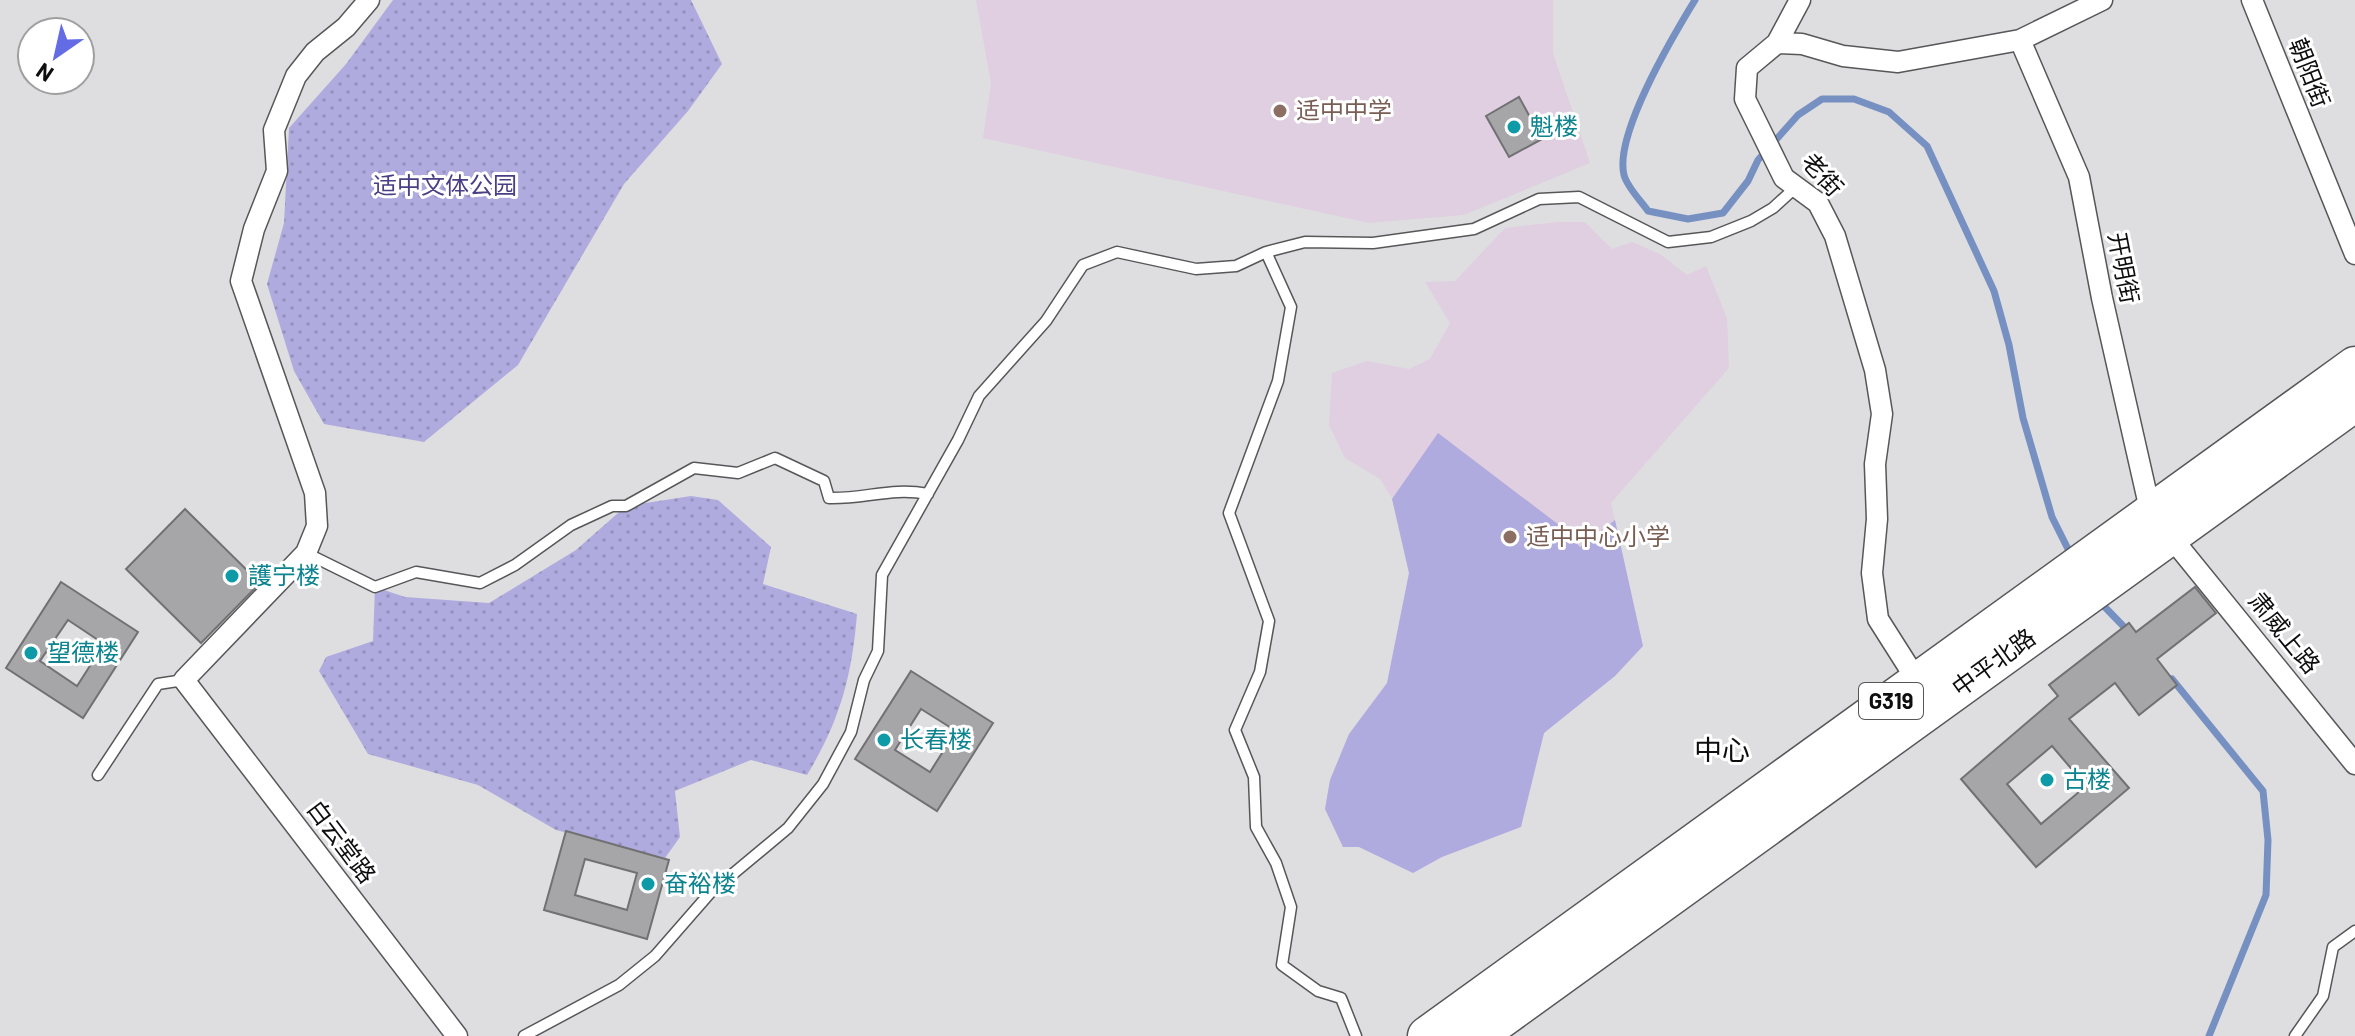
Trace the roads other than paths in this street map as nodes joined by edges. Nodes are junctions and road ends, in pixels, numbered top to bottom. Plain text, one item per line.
1 (369, 0) edge
2 (1800, 0) edge
3 (2102, 0) edge
4 (2252, 0) edge
5 (2020, 40) junction
6 (1777, 43) junction
7 (1796, 187) junction
8 (1266, 252) junction
9 (2355, 254) edge
10 (2355, 366) edge
11 (2355, 402) edge
12 (928, 494) junction
13 (2160, 525) junction
14 (306, 553) junction
15 (184, 680) junction
16 (1918, 682) junction
17 (2355, 764) edge
18 (98, 775) dead end
19 (2355, 931) edge
20 (457, 1036) edge
21 (524, 1036) edge
22 (1356, 1036) edge
23 (1427, 1036) edge
24 (1477, 1036) edge
25 (2295, 1036) edge

1 - 14 street
2 - 6 street
3 - 5 street
4 - 9 street, 朝阳街
5 - 6 street
5 - 13 street, 开明街
6 - 7 street, 老街
7 - 8 lane
7 - 16 street, 老街
8 - 12 lane
8 - 22 lane
10 - 13 highway, G319
11 - 13 highway, 中平北路 / G319
12 - 14 lane
12 - 21 lane
13 - 16 highway, G319
13 - 17 street, 肃威上路
13 - 24 highway, 中平北路 / G319
14 - 15 street
15 - 18 lane
15 - 20 street, 白云堂路
16 - 23 highway, G319
19 - 25 lane

